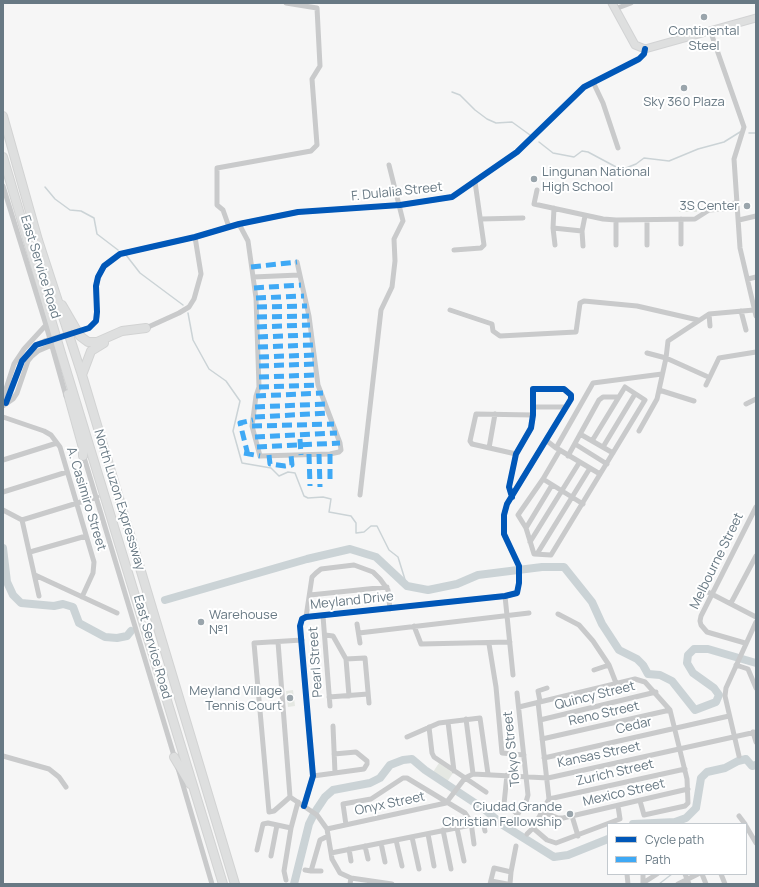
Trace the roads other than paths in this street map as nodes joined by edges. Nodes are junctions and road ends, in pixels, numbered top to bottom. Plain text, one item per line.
1 (286, 3) edge
2 (631, 3) edge
3 (614, 6) edge
4 (756, 18) edge
5 (710, 30) junction
6 (645, 49) junction
7 (593, 82) junction
8 (3, 116) edge
9 (618, 148) dead end
10 (3, 157) edge
11 (389, 165) dead end
12 (476, 182) junction
13 (3, 186) edge
14 (537, 190) dead end
15 (400, 205) junction
16 (737, 206) junction
17 (554, 208) junction
18 (585, 216) junction
19 (756, 216) edge
20 (523, 218) dead end
21 (480, 219) junction
22 (682, 219) junction
23 (616, 220) junction
24 (647, 220) junction
25 (739, 220) junction
26 (239, 224) junction
27 (229, 227) junction
28 (553, 228) junction
29 (582, 231) junction
30 (195, 237) junction
31 (647, 244) dead end
32 (681, 244) dead end
33 (555, 245) dead end
34 (616, 245) dead end
35 (583, 246) dead end
36 (454, 250) dead end
37 (297, 262) dead end
38 (299, 275) junction
39 (253, 277) junction
40 (756, 277) edge
41 (748, 278) junction
42 (56, 294) junction
43 (450, 310) dead end
44 (754, 310) junction
45 (741, 311) junction
46 (709, 314) junction
47 (756, 316) edge
48 (698, 320) junction
49 (46, 325) junction
50 (710, 326) dead end
51 (146, 328) junction
52 (746, 330) dead end
53 (52, 345) junction
54 (60, 350) junction
55 (756, 352) edge
56 (647, 354) dead end
57 (666, 358) junction
58 (662, 374) junction
59 (82, 375) junction
60 (706, 376) dead end
61 (628, 380) junction
62 (706, 385) dead end
63 (625, 387) junction
64 (659, 390) junction
65 (635, 394) junction
66 (618, 396) junction
67 (756, 399) edge
68 (694, 401) dead end
69 (4, 404) edge
70 (746, 404) dead end
71 (533, 407) junction
72 (565, 408) junction
73 (495, 414) junction
74 (533, 415) junction
75 (3, 417) edge
76 (639, 432) dead end
77 (580, 434) junction
78 (547, 441) junction
79 (592, 441) junction
80 (57, 442) junction
81 (575, 444) junction
82 (603, 447) junction
83 (489, 448) junction
84 (558, 449) junction
85 (613, 453) junction
86 (516, 454) junction
87 (83, 456) junction
88 (568, 456) junction
89 (3, 460) edge
90 (579, 463) junction
91 (607, 464) junction
92 (590, 468) junction
93 (67, 472) junction
94 (600, 474) junction
95 (543, 479) junction
96 (552, 485) junction
97 (562, 491) junction
98 (3, 492) edge
99 (360, 495) dead end
100 (96, 497) junction
101 (512, 497) junction
102 (572, 497) junction
103 (76, 503) junction
104 (583, 504) junction
105 (756, 507) edge
106 (3, 510) edge
107 (22, 520) junction
108 (526, 528) junction
109 (86, 536) junction
110 (530, 542) junction
111 (30, 552) junction
112 (538, 554) junction
113 (756, 556) edge
114 (35, 575) junction
115 (387, 587) junction
116 (702, 589) dead end
117 (712, 594) junction
118 (310, 595) junction
119 (39, 596) dead end
120 (505, 596) junction
121 (82, 597) junction
122 (731, 603) junction
123 (390, 609) junction
124 (117, 613) dead end
125 (529, 613) dead end
126 (558, 614) dead end
127 (323, 616) junction
128 (506, 616) junction
129 (306, 617) junction
130 (756, 617) edge
131 (756, 622) edge
132 (357, 624) dead end
133 (414, 626) junction
134 (359, 633) junction
135 (325, 635) junction
136 (302, 640) junction
137 (278, 642) junction
138 (510, 642) junction
139 (360, 643) dead end
140 (745, 643) junction
141 (489, 644) junction
142 (346, 659) junction
143 (737, 663) junction
144 (609, 665) junction
145 (594, 670) dead end
146 (513, 676) dead end
147 (616, 683) junction
148 (547, 688) dead end
149 (756, 688) edge
150 (656, 692) junction
151 (517, 693) dead end
152 (368, 694) junction
153 (349, 696) junction
154 (329, 697) junction
155 (539, 701) junction
156 (369, 703) dead end
157 (330, 706) dead end
158 (519, 707) junction
159 (670, 710) junction
160 (729, 716) junction
161 (466, 719) junction
162 (540, 720) junction
163 (448, 722) junction
164 (332, 726) dead end
165 (429, 727) junction
166 (674, 728) junction
167 (755, 732) edge
168 (734, 736) junction
169 (407, 737) dead end
170 (542, 739) junction
171 (756, 742) edge
172 (680, 749) junction
173 (334, 754) junction
174 (524, 755) junction
175 (3, 756) edge
176 (739, 756) dead end
177 (174, 757) junction
178 (544, 758) junction
179 (685, 769) junction
180 (454, 771) junction
181 (335, 774) junction
182 (473, 774) junction
183 (488, 774) junction
184 (507, 775) junction
185 (313, 776) junction
186 (526, 776) junction
187 (465, 778) junction
188 (548, 778) junction
189 (66, 788) dead end
190 (688, 789) junction
191 (486, 792) dead end
192 (197, 796) junction
193 (290, 797) junction
194 (549, 799) junction
195 (640, 801) junction
196 (298, 802) junction
197 (446, 803) junction
198 (304, 806) junction
199 (618, 806) junction
200 (543, 812) junction
201 (518, 814) junction
202 (572, 816) junction
203 (740, 816) dead end
204 (491, 821) dead end
205 (483, 822) junction
206 (512, 822) dead end
207 (610, 823) edge
208 (744, 823) edge
209 (607, 824) edge
210 (346, 825) junction
211 (471, 825) junction
212 (277, 826) junction
213 (291, 828) junction
214 (457, 828) junction
215 (533, 828) junction
216 (747, 828) edge
217 (327, 830) junction
218 (443, 830) junction
219 (485, 831) dead end
220 (428, 834) junction
221 (527, 834) dead end
222 (328, 836) junction
223 (578, 836) junction
224 (412, 837) junction
225 (396, 840) junction
226 (381, 843) junction
227 (756, 843) edge
228 (474, 844) dead end
229 (365, 846) junction
230 (516, 846) dead end
231 (350, 849) junction
232 (257, 850) dead end
233 (331, 853) junction
234 (272, 856) dead end
235 (368, 859) dead end
236 (351, 861) dead end
237 (464, 861) dead end
238 (386, 862) dead end
239 (402, 866) dead end
240 (434, 866) dead end
241 (419, 869) dead end
242 (451, 869) dead end
243 (305, 870) dead end
244 (311, 871) junction
245 (321, 872) dead end
246 (511, 872) junction
247 (655, 875) edge
248 (351, 878) junction
249 (687, 879) edge
250 (286, 880) dead end
251 (491, 882) edge
252 (643, 883) edge
253 (212, 884) edge
254 (223, 884) edge
255 (235, 884) edge
256 (350, 884) edge
257 (392, 884) edge
258 (508, 884) edge
259 (678, 884) edge

1 - 27 street
2 - 3 street
3 - 6 main road
4 - 5 main road
5 - 6 main road
5 - 16 street
6 - 7 street, F. Dulalia Street
7 - 9 street
7 - 12 street, F. Dulalia Street
8 - 42 highway, North Luzon Expressway
10 - 54 highway, North Luzon Expressway
11 - 15 street
12 - 15 street, F. Dulalia Street
12 - 21 street
13 - 49 street, East Service Road
14 - 17 street
15 - 26 street, F. Dulalia Street
15 - 99 street
16 - 22 street
16 - 25 street
17 - 18 street
17 - 28 street
18 - 23 street
18 - 29 street
19 - 25 street
20 - 21 street
21 - 36 street
22 - 24 street
22 - 32 street
23 - 24 street
23 - 34 street
24 - 31 street
25 - 41 street
26 - 27 street, F. Dulalia Street
26 - 39 street
27 - 30 street, F. Dulalia Street
28 - 29 street
28 - 33 street
29 - 35 street
30 - 51 street
30 - 69 street, F. Dulalia Street, bridge
37 - 38 street
38 - 39 street
38 - 39 street
40 - 41 street
41 - 44 street
42 - 51 highway
42 - 59 highway, North Luzon Expressway
43 - 48 street
44 - 45 street
44 - 47 street
45 - 46 street
45 - 52 street
46 - 48 street
46 - 50 street
48 - 57 street
49 - 53 street, East Service Road
49 - 69 street
51 - 59 highway
53 - 69 street
53 - 87 street, East Service Road
54 - 87 highway
54 - 192 highway, North Luzon Expressway
55 - 62 street
56 - 57 street
57 - 58 street
57 - 60 street
58 - 61 street
58 - 64 street
59 - 255 highway, North Luzon Expressway
61 - 63 street
61 - 84 street
63 - 65 street
63 - 66 street
64 - 68 street
64 - 76 street
65 - 82 street
65 - 85 street
66 - 77 street
66 - 79 street
67 - 70 street
71 - 72 street
71 - 72 street
71 - 74 street
72 - 78 street
73 - 74 street
73 - 83 street
73 - 83 street
74 - 86 street
75 - 80 street, A. Casimiro Street
77 - 79 street
77 - 81 street
78 - 84 street
78 - 101 street
79 - 82 street
80 - 89 street
80 - 93 street, A. Casimiro Street
81 - 88 street
81 - 91 street
82 - 85 street
83 - 86 street
84 - 88 street
84 - 95 street
85 - 91 street
86 - 101 street
87 - 100 street, East Service Road
88 - 90 street
90 - 92 street
90 - 97 street
91 - 94 street
92 - 94 street
92 - 102 street
93 - 98 street
93 - 103 street, A. Casimiro Street
94 - 104 street
95 - 96 street
95 - 108 street
96 - 97 street
96 - 108 street
97 - 102 street
97 - 110 street
100 - 103 street
100 - 177 street, East Service Road
101 - 120 street
102 - 104 street
102 - 112 street
103 - 107 street
103 - 109 street, A. Casimiro Street
104 - 112 street
105 - 117 street, Melbourne Street
106 - 107 street
107 - 111 street
108 - 110 street
109 - 111 street
109 - 121 street, A. Casimiro Street
110 - 112 street
111 - 114 street
113 - 122 street
114 - 119 street
114 - 121 street
115 - 118 street
115 - 118 street
115 - 123 street
116 - 117 street
117 - 122 street
117 - 140 street, Melbourne Street
118 - 129 street
120 - 123 street, Meyland Drive
120 - 128 street
121 - 124 street
122 - 130 street
123 - 127 street, Meyland Drive
125 - 128 street
126 - 144 street
127 - 129 street, Meyland Drive
127 - 135 street, Pearl Street
128 - 133 street
128 - 138 street
129 - 136 street, Meyland Drive
131 - 140 street
132 - 134 street
133 - 134 street
133 - 141 street
134 - 139 street
135 - 142 street
135 - 154 street, Pearl Street
136 - 137 street
136 - 185 street, Meyland Drive
137 - 193 street
137 - 193 street
138 - 141 street
138 - 146 street
140 - 143 street
141 - 174 street
142 - 152 street
142 - 153 street
143 - 149 street
143 - 160 street
144 - 145 street
144 - 147 street
147 - 150 street
147 - 155 street
148 - 155 street
150 - 159 street
150 - 162 street, Quincy Street
151 - 158 street, Tokyo Street
152 - 153 street
152 - 156 street
153 - 154 street
154 - 157 street, Pearl Street
155 - 158 street
155 - 162 street
158 - 174 street, Tokyo Street
159 - 166 street
159 - 170 street, Reno Street
160 - 166 street, Cedar
160 - 168 street
161 - 163 street
161 - 182 street
161 - 183 street
162 - 170 street
163 - 165 street
163 - 180 street
164 - 173 street
165 - 169 street
165 - 180 street
166 - 172 street
166 - 178 street, Cedar
167 - 168 street, Kansas Street
167 - 171 street
168 - 172 street, Kansas Street
168 - 176 street
170 - 178 street
172 - 179 street
172 - 188 street, Kansas Street
173 - 181 street
173 - 181 street
174 - 186 street, Tokyo Street
175 - 189 street
177 - 192 highway
177 - 253 street, East Service Road
178 - 188 street
179 - 190 street
179 - 194 street, Zurich Street
180 - 187 street
181 - 185 street
182 - 183 street, Kansas Street
182 - 187 street, Kansas Street
183 - 184 street, Kansas Street
184 - 186 street, Kansas Street
184 - 201 street
185 - 198 street, Meyland Drive
186 - 188 street, Kansas Street
186 - 201 street, Tokyo Street
187 - 191 street
187 - 197 street, Kansas Street
188 - 194 street
190 - 195 street, Mexico Street
190 - 195 street
192 - 254 highway, North Luzon Expressway
193 - 196 street
194 - 200 street
195 - 199 street, Mexico Street
196 - 198 street
196 - 213 street
197 - 210 street, Onyx Street
197 - 210 street
197 - 211 street
198 - 217 street
199 - 202 street, Mexico Street
199 - 207 street
200 - 202 street, Mexico Street
200 - 215 street
201 - 206 street, Tokyo Street
202 - 223 street
203 - 208 street
204 - 205 street
205 - 211 street
205 - 219 street
209 - 223 street
210 - 217 street, Onyx Street
211 - 214 street
211 - 228 street
212 - 213 street
212 - 232 street
212 - 234 street
213 - 250 street
214 - 218 street
214 - 237 street
215 - 221 street
215 - 223 street
216 - 227 street
217 - 222 street
218 - 220 street
218 - 242 street
220 - 224 street
220 - 240 street
222 - 233 street
222 - 244 street
224 - 225 street
224 - 241 street
225 - 226 street
225 - 239 street
226 - 229 street
226 - 238 street
229 - 231 street
229 - 235 street
230 - 246 street
231 - 233 street
231 - 236 street
233 - 248 street
243 - 244 street
244 - 245 street
246 - 251 street
246 - 258 street
247 - 252 street
248 - 256 street
248 - 257 street
249 - 259 street
251 - 258 street

